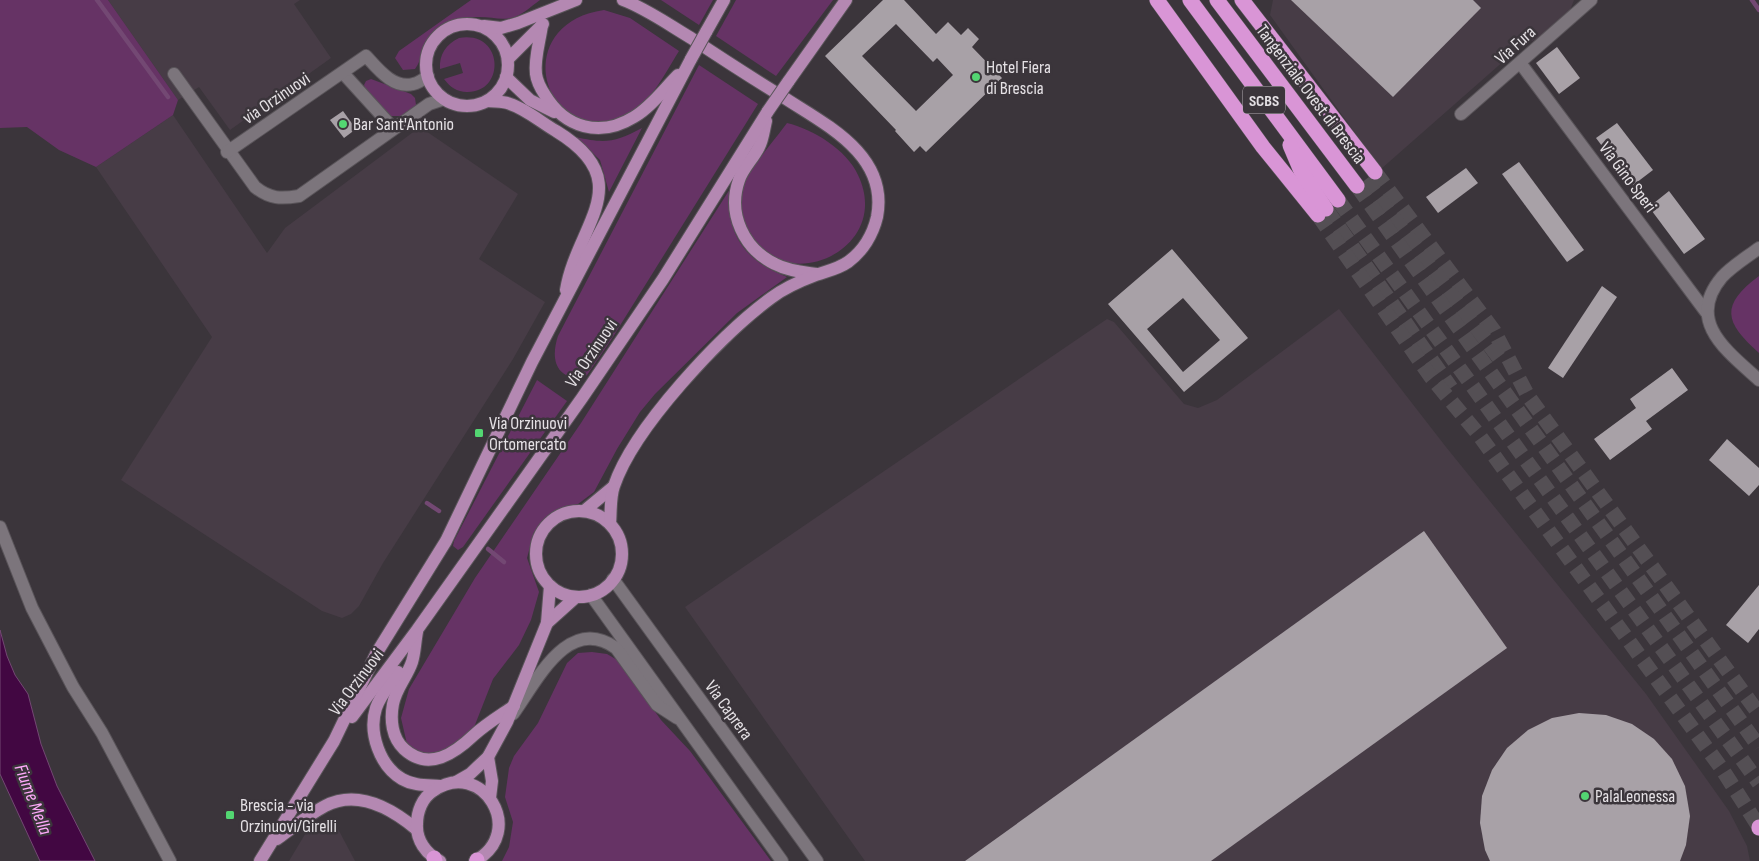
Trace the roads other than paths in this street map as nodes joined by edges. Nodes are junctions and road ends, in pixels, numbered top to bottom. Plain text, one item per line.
1 (576, 0) edge
2 (623, 0) edge
3 (724, 0) edge
4 (846, 0) edge
5 (1157, 0) edge
6 (1190, 0) edge
7 (1217, 0) edge
8 (1242, 0) edge
9 (1591, 0) edge
10 (556, 9) junction
11 (477, 25) junction
12 (542, 25) junction
13 (508, 59) junction
14 (690, 62) junction
15 (1521, 64) junction
16 (343, 73) junction
17 (174, 74) dead end
18 (428, 76) junction
19 (506, 78) junction
20 (444, 99) junction
21 (488, 101) junction
22 (768, 111) junction
23 (557, 113) junction
24 (1461, 114) dead end
25 (393, 128) junction
26 (228, 152) junction
27 (1759, 248) edge
28 (817, 274) junction
29 (564, 302) junction
30 (1706, 312) junction
31 (1759, 380) edge
32 (613, 487) junction
33 (584, 511) junction
34 (610, 524) junction
35 (0, 527) edge
36 (614, 579) junction
37 (550, 586) junction
38 (591, 595) junction
39 (576, 596) junction
40 (547, 623) junction
41 (417, 630) junction
42 (514, 706) junction
43 (507, 722) junction
44 (684, 724) junction
45 (334, 742) junction
46 (488, 757) junction
47 (456, 782) junction
48 (440, 786) junction
49 (490, 798) junction
50 (416, 830) junction
51 (273, 842) junction
52 (436, 860) edge
53 (170, 861) edge
54 (260, 861) edge
55 (476, 861) edge
56 (782, 861) edge
57 (817, 861) edge

1 - 10 main road
2 - 28 main road
3 - 14 main road, Via Orzinuovi, bridge
4 - 22 main road, Via Orzinuovi, bridge
5 - 6 highway, SCBS
7 - 8 highway, Tangenziale Ovest di Brescia / SCBS
9 - 15 street, Via Fura
10 - 11 main road
10 - 12 main road
11 - 13 main road
11 - 18 main road
12 - 13 main road
12 - 23 main road
13 - 19 main road
14 - 23 main road
14 - 29 main road, Via Orzinuovi
15 - 24 street, Via Fura
15 - 30 street, Via Gino Speri
16 - 18 street, via Orzinuovi
16 - 25 street
16 - 26 street, via Orzinuovi
17 - 26 street
18 - 20 main road
19 - 21 main road
19 - 23 main road
20 - 21 main road
20 - 25 street
21 - 29 main road
22 - 28 main road
22 - 41 main road, Via Orzinuovi
25 - 26 street
27 - 30 street
28 - 32 main road
29 - 45 main road, Via Orzinuovi
30 - 31 street, Via Gino Speri
32 - 33 main road
32 - 34 main road
33 - 34 main road
33 - 37 main road
34 - 36 main road
35 - 53 street
36 - 38 main road
36 - 57 street, Via Caprera
37 - 39 main road
37 - 40 main road
38 - 39 main road
38 - 44 street
39 - 40 main road
40 - 42 main road
41 - 42 main road
41 - 45 main road, Via Orzinuovi
41 - 48 main road
42 - 43 main road
43 - 44 street
43 - 46 main road
44 - 56 street
45 - 51 main road, Via Orzinuovi
46 - 47 main road
46 - 49 main road
47 - 48 main road
47 - 49 main road
48 - 50 main road
49 - 55 main road
50 - 51 main road
50 - 52 main road
51 - 54 main road, Via Orzinuovi

